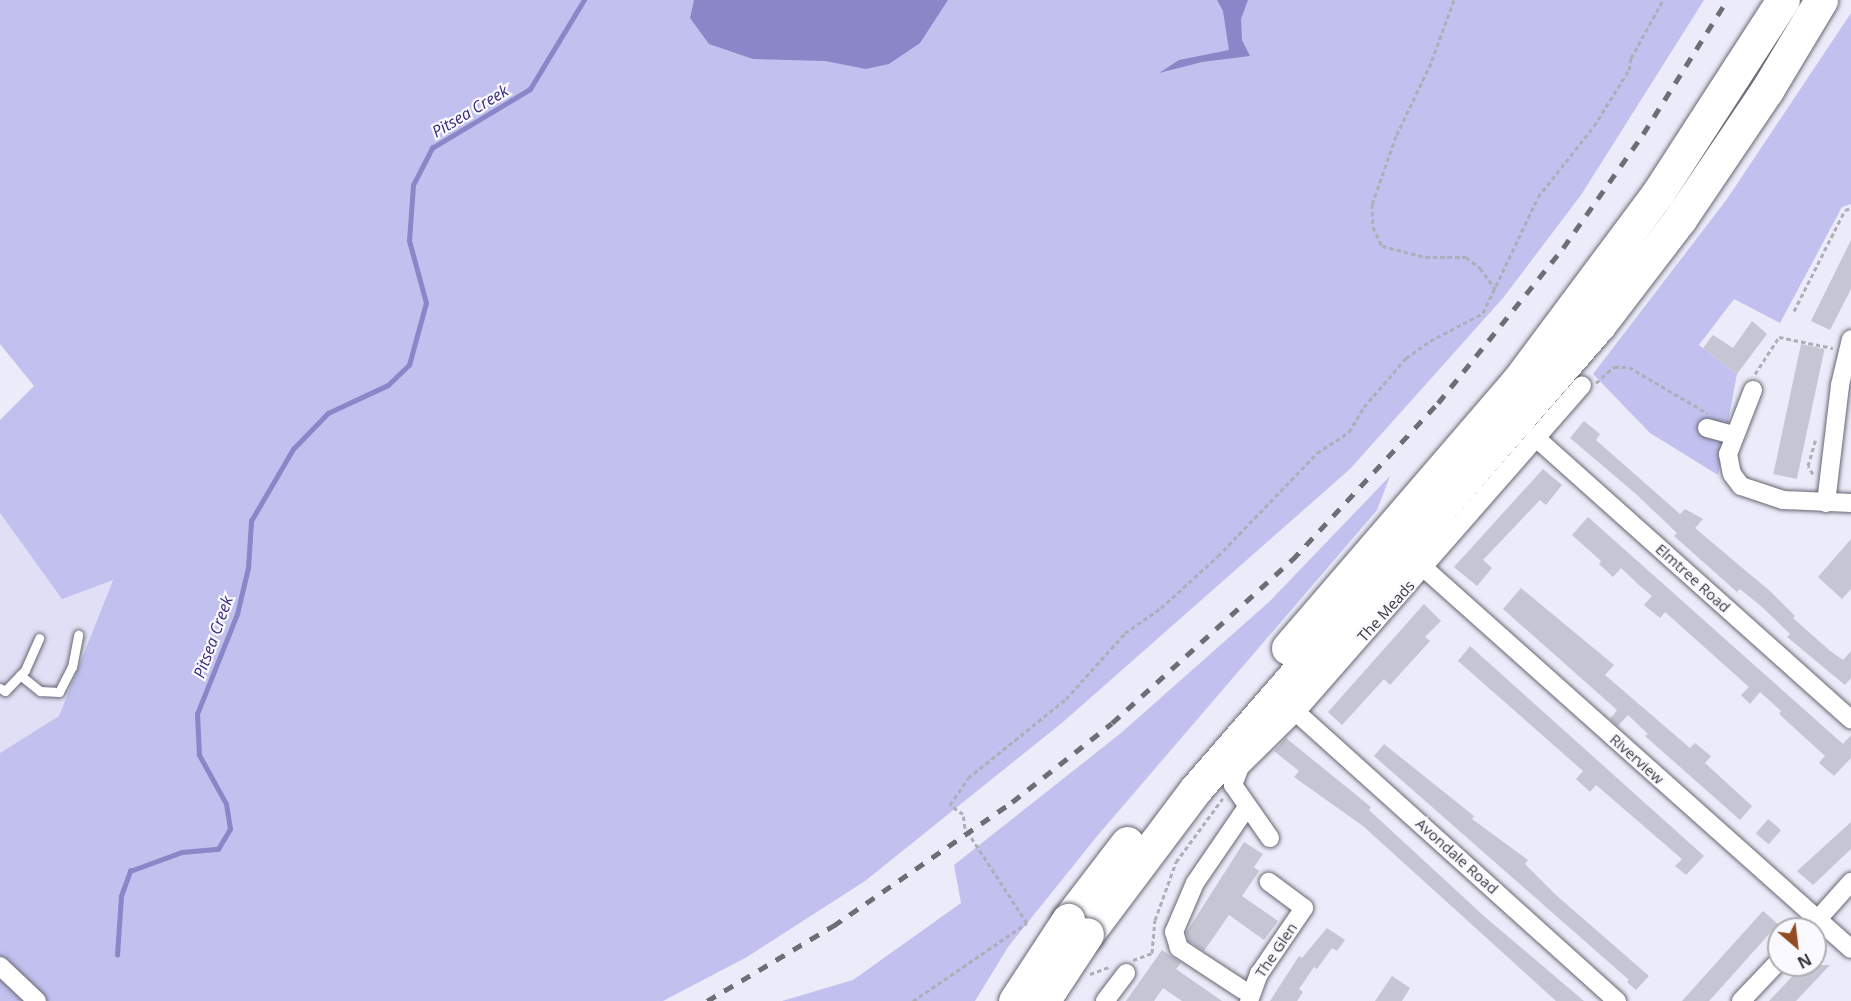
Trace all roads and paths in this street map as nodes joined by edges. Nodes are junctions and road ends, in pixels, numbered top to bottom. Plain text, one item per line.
1 (1454, 0) edge
2 (1663, 0) edge
3 (1783, 0) edge
4 (1821, 0) edge
5 (1851, 208) edge
6 (1495, 289) junction
7 (1794, 311) dead end
8 (1851, 339) edge
9 (1843, 361) edge
10 (1582, 385) joint
11 (1753, 390) joint
12 (1707, 428) joint
13 (1817, 434) dead end
14 (1734, 435) junction
15 (1535, 437) junction
16 (1816, 478) dead end
17 (1826, 503) junction
18 (1851, 503) edge
19 (1424, 568) junction
20 (78, 635) dead end
21 (39, 638) dead end
22 (20, 675) junction
23 (0, 688) edge
24 (1296, 712) junction
25 (1851, 720) edge
26 (1233, 785) junction
27 (1247, 807) junction
28 (1270, 838) dead end
29 (1269, 882) dead end
30 (1851, 882) edge
31 (1804, 917) edge
32 (1820, 917) edge
33 (1078, 927) junction
34 (1827, 934) edge
35 (1851, 949) edge
36 (0, 966) edge
37 (1120, 967) junction
38 (1767, 974) edge
39 (1083, 976) dead end
40 (1246, 996) edge
41 (37, 1001) edge
42 (913, 1001) edge
43 (1015, 1001) edge
44 (1042, 1001) edge
45 (1106, 1001) edge
46 (1617, 1001) edge
47 (1741, 1001) edge

1 - 6 path
2 - 6 path
3 - 33 highway
4 - 33 highway
5 - 7 path
6 - 42 path
8 - 9 street
9 - 11 path
9 - 17 street
10 - 12 path
10 - 15 street, The Meads
11 - 14 street
12 - 14 street
13 - 16 path
14 - 17 street
15 - 19 street, The Meads
15 - 25 street, Elmtree Road
17 - 18 street
19 - 24 street, The Meads
19 - 31 street, Riverview
20 - 22 lane
21 - 22 lane
22 - 23 lane
24 - 26 street, The Meads
24 - 46 street, Avondale Road
26 - 27 street
26 - 37 path
27 - 28 street
27 - 40 street
29 - 40 street, The Glen
30 - 32 street
33 - 43 highway, bridge
33 - 44 highway, bridge
34 - 35 street, Riverview
36 - 41 street
37 - 39 path
37 - 45 street
38 - 47 street

